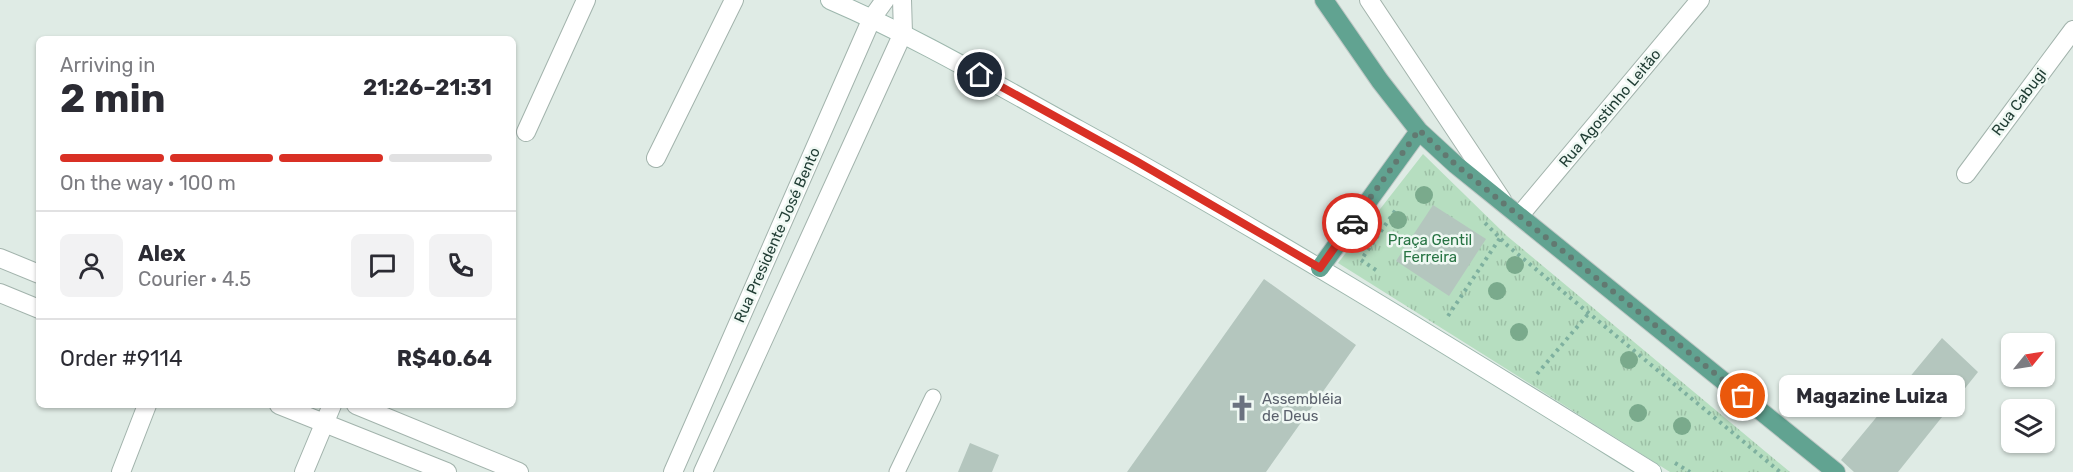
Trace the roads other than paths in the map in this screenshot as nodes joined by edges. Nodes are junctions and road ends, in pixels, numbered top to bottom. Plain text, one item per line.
1 (586, 0) edge
2 (734, 0) edge
3 (830, 0) edge
4 (885, 0) edge
5 (902, 0) edge
6 (1324, 0) edge
7 (1369, 0) edge
8 (1700, 0) edge
9 (872, 18) junction
10 (2073, 30) edge
11 (903, 33) junction
12 (1419, 130) junction
13 (526, 132) dead end
14 (656, 158) dead end
15 (1966, 174) dead end
16 (1503, 201) junction
17 (1520, 215) junction
18 (0, 258) edge
19 (1320, 268) junction
20 (36, 273) edge
21 (0, 293) edge
22 (36, 308) edge
23 (933, 397) dead end
24 (146, 408) edge
25 (287, 408) edge
26 (331, 408) edge
27 (363, 408) edge
28 (325, 423) junction
29 (121, 472) edge
30 (304, 472) edge
31 (447, 472) edge
32 (519, 472) edge
33 (673, 472) edge
34 (703, 472) edge
35 (897, 472) edge
36 (1652, 472) edge
37 (1836, 472) edge

1 - 13 street
2 - 14 street
3 - 9 street
4 - 9 street, Rua Presidente José Bento
5 - 11 street, Rua Presidente José Bento
6 - 12 main road
7 - 16 street
8 - 17 street, Rua Agostinho Leitão
9 - 11 street
9 - 33 street, Rua Presidente José Bento
10 - 15 street, Rua Cabugi
11 - 19 street
11 - 34 street, Rua Presidente José Bento
12 - 16 main road
12 - 19 main road
16 - 17 main road
17 - 37 main road
18 - 20 street
19 - 36 street
21 - 22 street
23 - 35 lane
24 - 29 street
25 - 28 street
26 - 28 street
27 - 32 street
28 - 30 street
28 - 31 street

